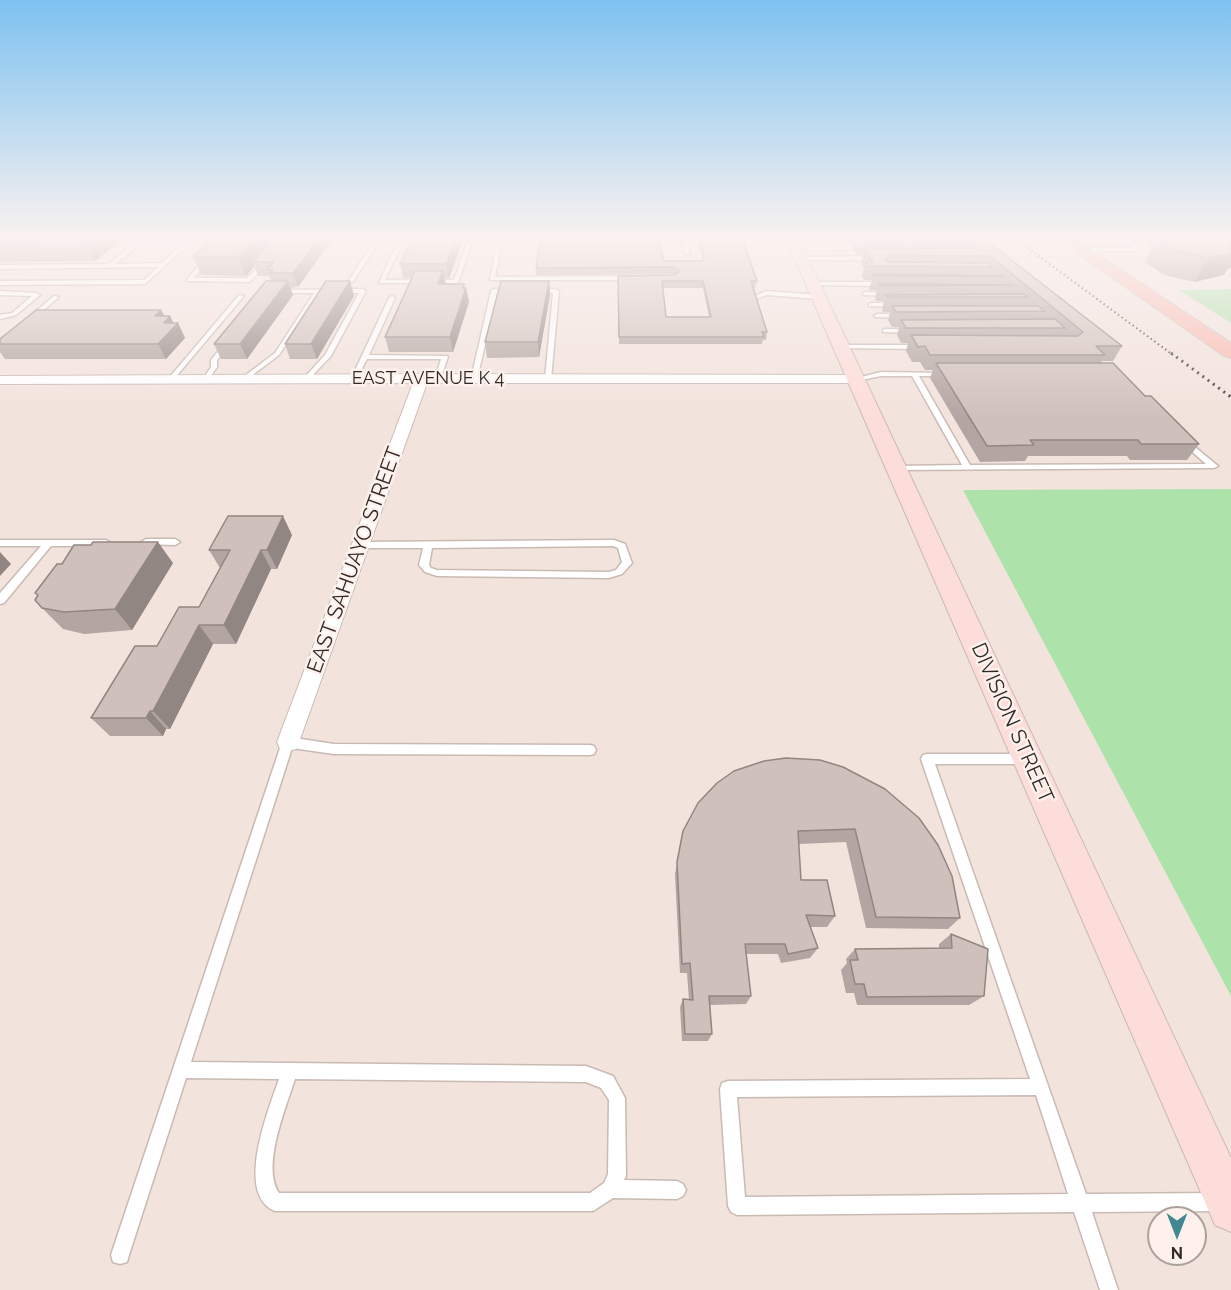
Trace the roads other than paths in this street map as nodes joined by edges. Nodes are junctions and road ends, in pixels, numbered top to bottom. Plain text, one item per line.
1 (34, 297) edge
2 (56, 297) dead end
3 (240, 297) edge
4 (314, 297) edge
5 (360, 297) edge
6 (493, 297) edge
7 (555, 297) edge
8 (818, 297) edge
9 (867, 297) edge
10 (1150, 297) edge
11 (392, 298) dead end
12 (871, 305) junction
13 (905, 305) edge
14 (877, 316) junction
15 (911, 316) edge
16 (0, 317) edge
17 (24, 324) edge
18 (885, 331) junction
19 (921, 331) edge
20 (234, 334) edge
21 (841, 347) junction
22 (894, 347) junction
23 (933, 347) edge
24 (1231, 352) edge
25 (364, 357) junction
26 (914, 374) junction
27 (960, 374) edge
28 (171, 379) junction
29 (206, 379) junction
30 (244, 379) junction
31 (306, 379) junction
32 (354, 379) junction
33 (430, 379) junction
34 (474, 379) junction
35 (548, 379) junction
36 (856, 379) junction
37 (0, 380) edge
38 (1179, 435) edge
39 (897, 468) junction
40 (968, 468) junction
41 (131, 542) edge
42 (176, 542) dead end
43 (0, 543) edge
44 (49, 543) junction
45 (120, 543) edge
46 (428, 544) junction
47 (361, 545) junction
48 (0, 600) edge
49 (288, 742) junction
50 (590, 750) dead end
51 (1028, 759) junction
52 (181, 1070) junction
53 (289, 1072) junction
54 (1041, 1087) junction
55 (610, 1189) junction
56 (677, 1190) dead end
57 (1080, 1201) junction
58 (1229, 1205) edge
59 (120, 1255) dead end
60 (1109, 1290) edge

1 - 16 lane
2 - 17 lane
3 - 28 lane
4 - 30 lane
5 - 31 lane
6 - 34 lane
7 - 35 lane
8 - 21 main road, DIVISION STREET
9 - 12 lane
10 - 24 main road
11 - 25 lane
12 - 13 lane
12 - 14 lane
14 - 15 lane
14 - 18 lane
18 - 19 lane
18 - 22 lane
20 - 29 lane
21 - 22 lane
21 - 36 main road, DIVISION STREET
22 - 23 lane
25 - 32 lane
25 - 33 lane
26 - 27 lane
26 - 36 lane
26 - 40 lane
28 - 29 street, EAST AVENUE K 4
28 - 37 street, EAST AVENUE K 4
29 - 30 street, EAST AVENUE K 4
30 - 31 street, EAST AVENUE K 4
31 - 32 street, EAST AVENUE K 4
32 - 33 street, EAST AVENUE K 4
33 - 34 street, EAST AVENUE K 4
33 - 47 street, EAST SAHUAYO STREET
34 - 35 street, EAST AVENUE K 4
35 - 36 street, EAST AVENUE K 4
36 - 39 main road, DIVISION STREET
38 - 40 lane
39 - 40 lane
39 - 51 main road, DIVISION STREET
41 - 42 lane
43 - 44 lane
44 - 45 lane
44 - 48 lane
46 - 46 lane
46 - 47 lane
47 - 49 street, EAST SAHUAYO STREET
49 - 50 lane
49 - 52 lane
51 - 54 lane
51 - 58 main road, DIVISION STREET
52 - 53 lane
52 - 59 lane
53 - 55 lane
53 - 55 lane
54 - 57 lane
54 - 57 lane
55 - 56 lane
57 - 58 lane
57 - 60 lane

